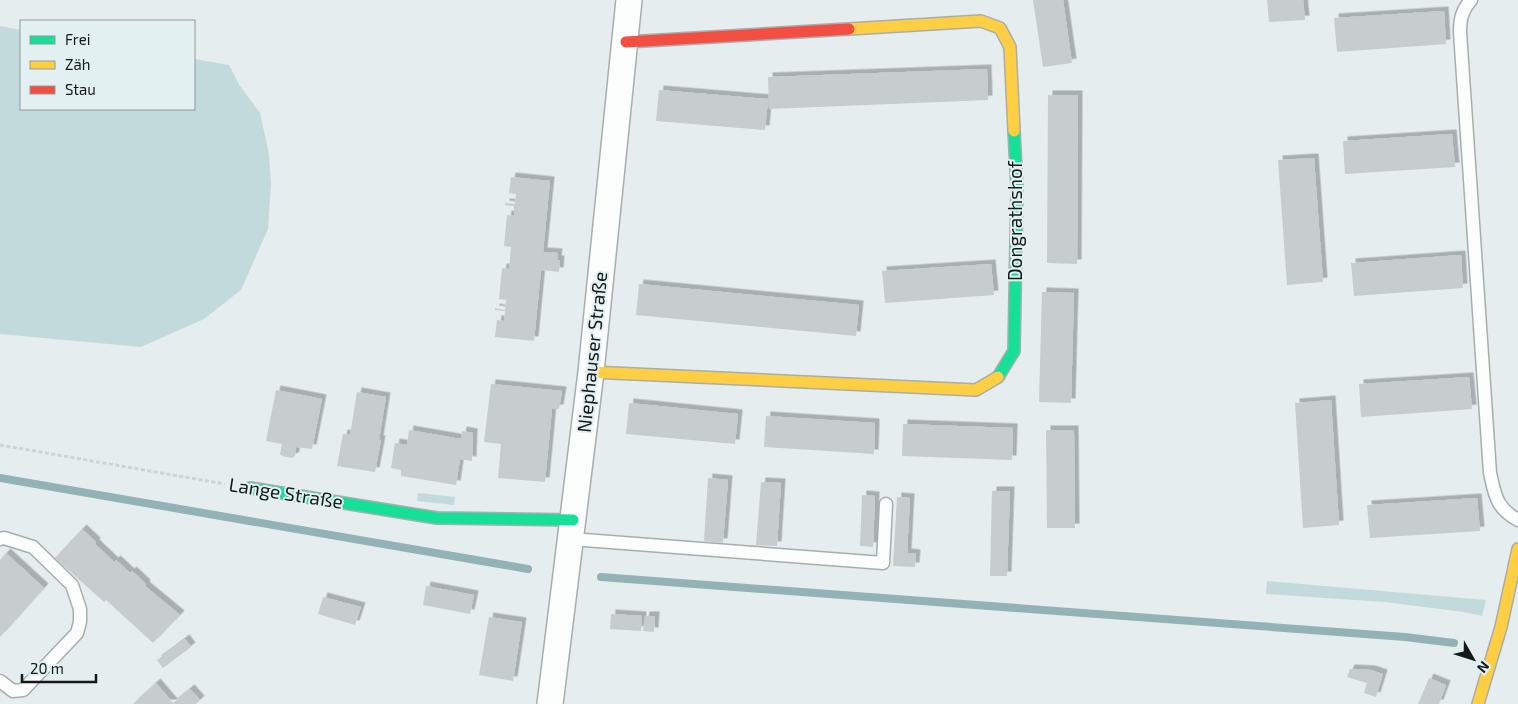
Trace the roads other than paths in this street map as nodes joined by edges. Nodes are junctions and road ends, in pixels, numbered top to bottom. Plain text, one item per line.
1 (630, 0) edge
2 (1471, 0) edge
3 (626, 42) junction
4 (590, 372) junction
5 (250, 488) road end
6 (886, 504) dead end
7 (1518, 520) edge
8 (572, 530) junction
9 (0, 539) edge
10 (1518, 549) edge
11 (0, 681) edge
12 (550, 704) edge
13 (1478, 704) edge

1 - 3 street, Niephauser Straße
2 - 7 lane
3 - 4 street, Niephauser Straße
3 - 4 street, Dongrathshof
4 - 8 street, Niephauser Straße
5 - 8 street, Lange Straße
6 - 8 lane
8 - 12 street, Niephauser Straße
9 - 11 lane
10 - 13 street

